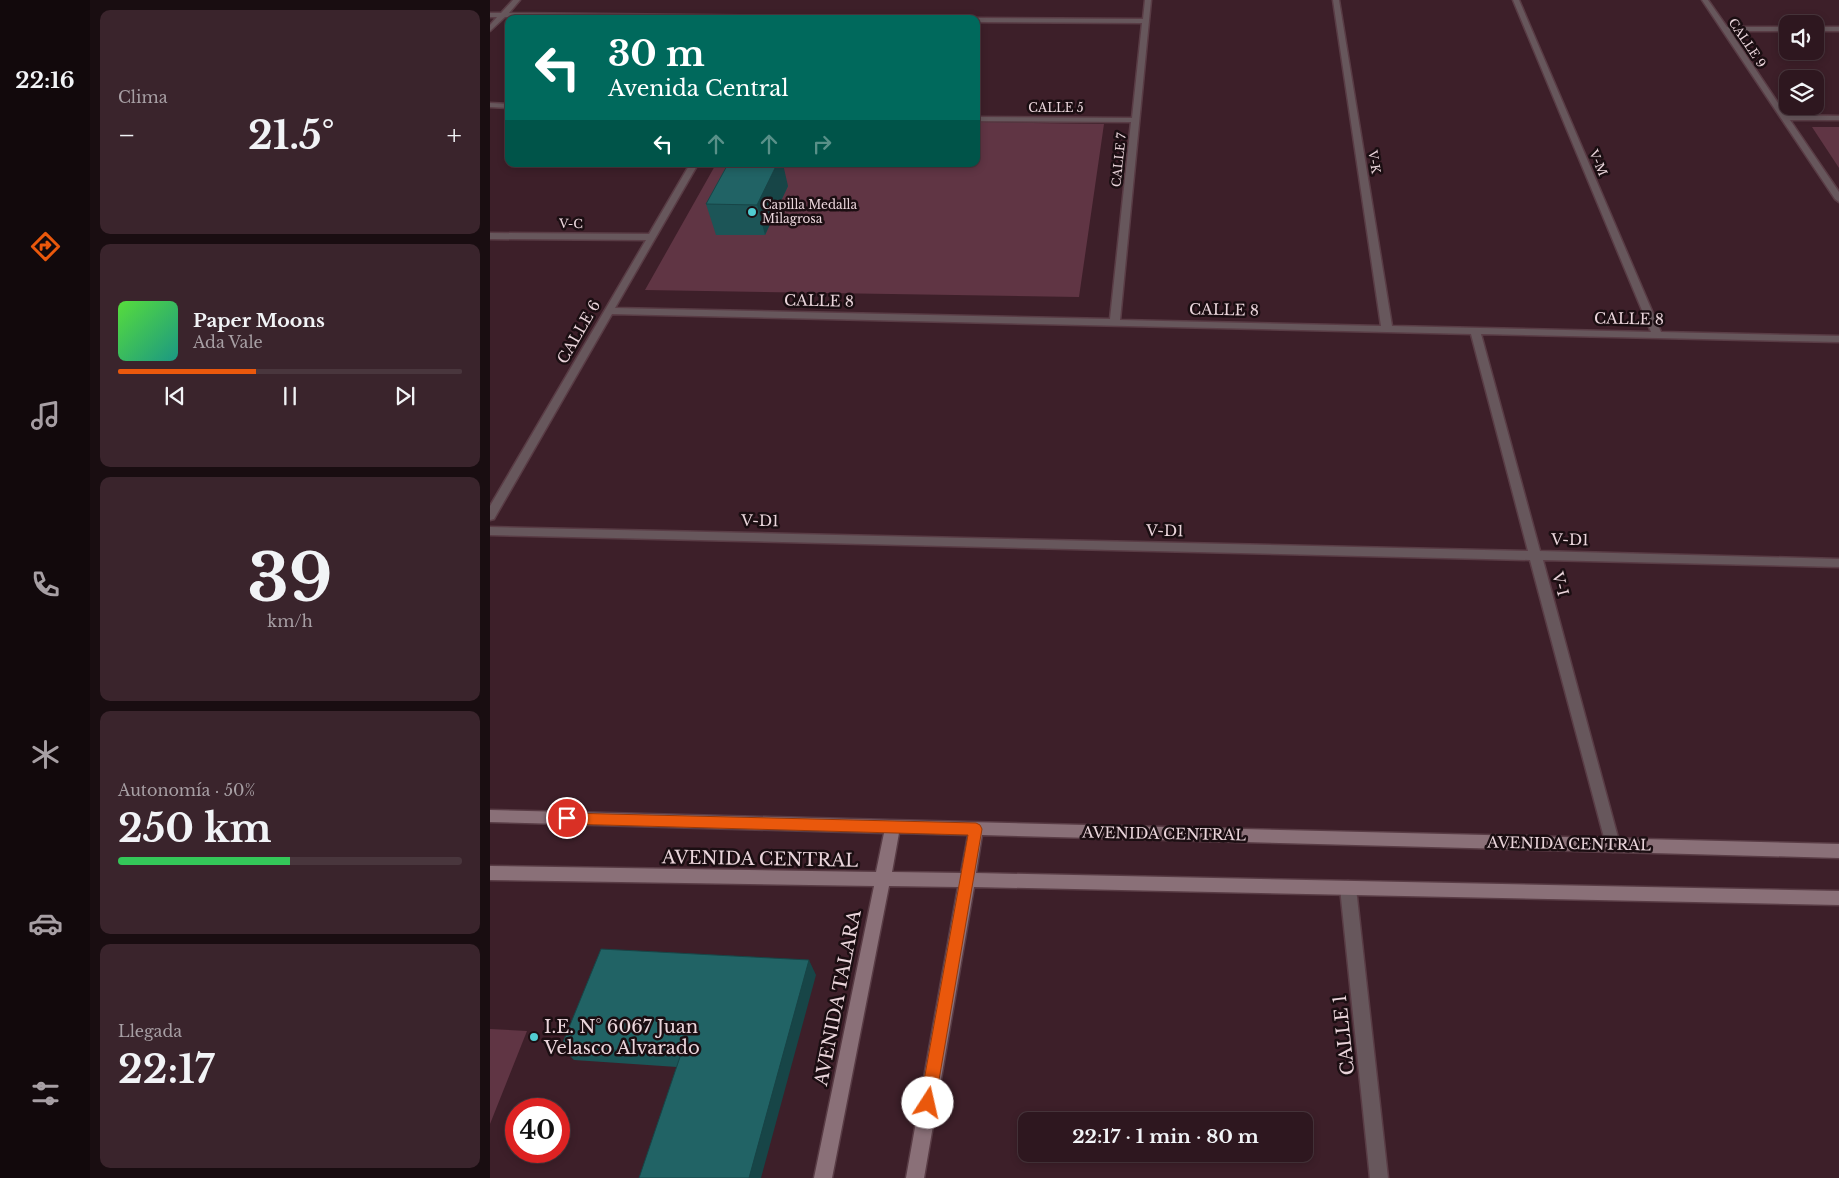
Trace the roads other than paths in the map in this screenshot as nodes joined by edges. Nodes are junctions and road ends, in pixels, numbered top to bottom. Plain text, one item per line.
1 (517, 0) edge
2 (1148, 0) edge
3 (1336, 0) edge
4 (1516, 0) edge
5 (1705, 0) edge
6 (490, 15) edge
7 (503, 15) junction
8 (980, 20) edge
9 (1146, 21) junction
10 (490, 29) edge
11 (1724, 29) junction
12 (1779, 29) edge
13 (1824, 29) edge
14 (1839, 30) edge
15 (490, 105) edge
16 (505, 106) edge
17 (1784, 117) junction
18 (1839, 118) edge
19 (980, 119) edge
20 (1136, 120) junction
21 (692, 167) edge
22 (1839, 198) edge
23 (490, 236) edge
24 (651, 237) junction
25 (608, 311) junction
26 (1115, 322) junction
27 (1387, 329) junction
28 (1475, 331) junction
29 (1657, 335) junction
30 (1839, 339) edge
31 (490, 516) edge
32 (490, 531) edge
33 (1536, 556) junction
34 (1839, 563) edge
35 (490, 816) edge
36 (893, 827) junction
37 (976, 829) junction
38 (1613, 845) junction
39 (1839, 851) edge
40 (490, 873) edge
41 (882, 880) junction
42 (966, 880) junction
43 (1348, 888) junction
44 (1839, 898) edge
45 (823, 1178) edge
46 (916, 1178) edge
47 (1378, 1178) edge

1 - 7 street
2 - 9 street, CALLE 7
3 - 27 street, V-K
4 - 29 street, V-M
5 - 11 street, CALLE 9
6 - 7 street
7 - 10 street
8 - 9 street
9 - 20 street, CALLE 7
11 - 12 street
11 - 17 street, CALLE 9
13 - 14 street
15 - 16 street
17 - 18 street
17 - 22 street, CALLE 9
19 - 20 street, CALLE 5
20 - 26 street, CALLE 7
21 - 24 street, CALLE 6
23 - 24 street, V-C
24 - 25 street, CALLE 6
25 - 26 street, CALLE 8
25 - 31 street, CALLE 6
26 - 27 street, CALLE 8
27 - 28 street, CALLE 8
28 - 29 street, CALLE 8
28 - 33 street, V-I
29 - 30 street, CALLE 8
32 - 33 street, V-D1
33 - 34 street, V-D1
33 - 38 street, V-I
35 - 36 street, AVENIDA CENTRAL
36 - 37 street, AVENIDA CENTRAL
36 - 41 street, AVENIDA TALARA
37 - 38 street, AVENIDA CENTRAL
37 - 42 street
38 - 39 street, AVENIDA CENTRAL
40 - 41 street, AVENIDA CENTRAL
41 - 42 street, AVENIDA CENTRAL
41 - 45 street, AVENIDA TALARA
42 - 43 street, AVENIDA CENTRAL
42 - 46 street
43 - 44 street, AVENIDA CENTRAL
43 - 47 street, CALLE 1

